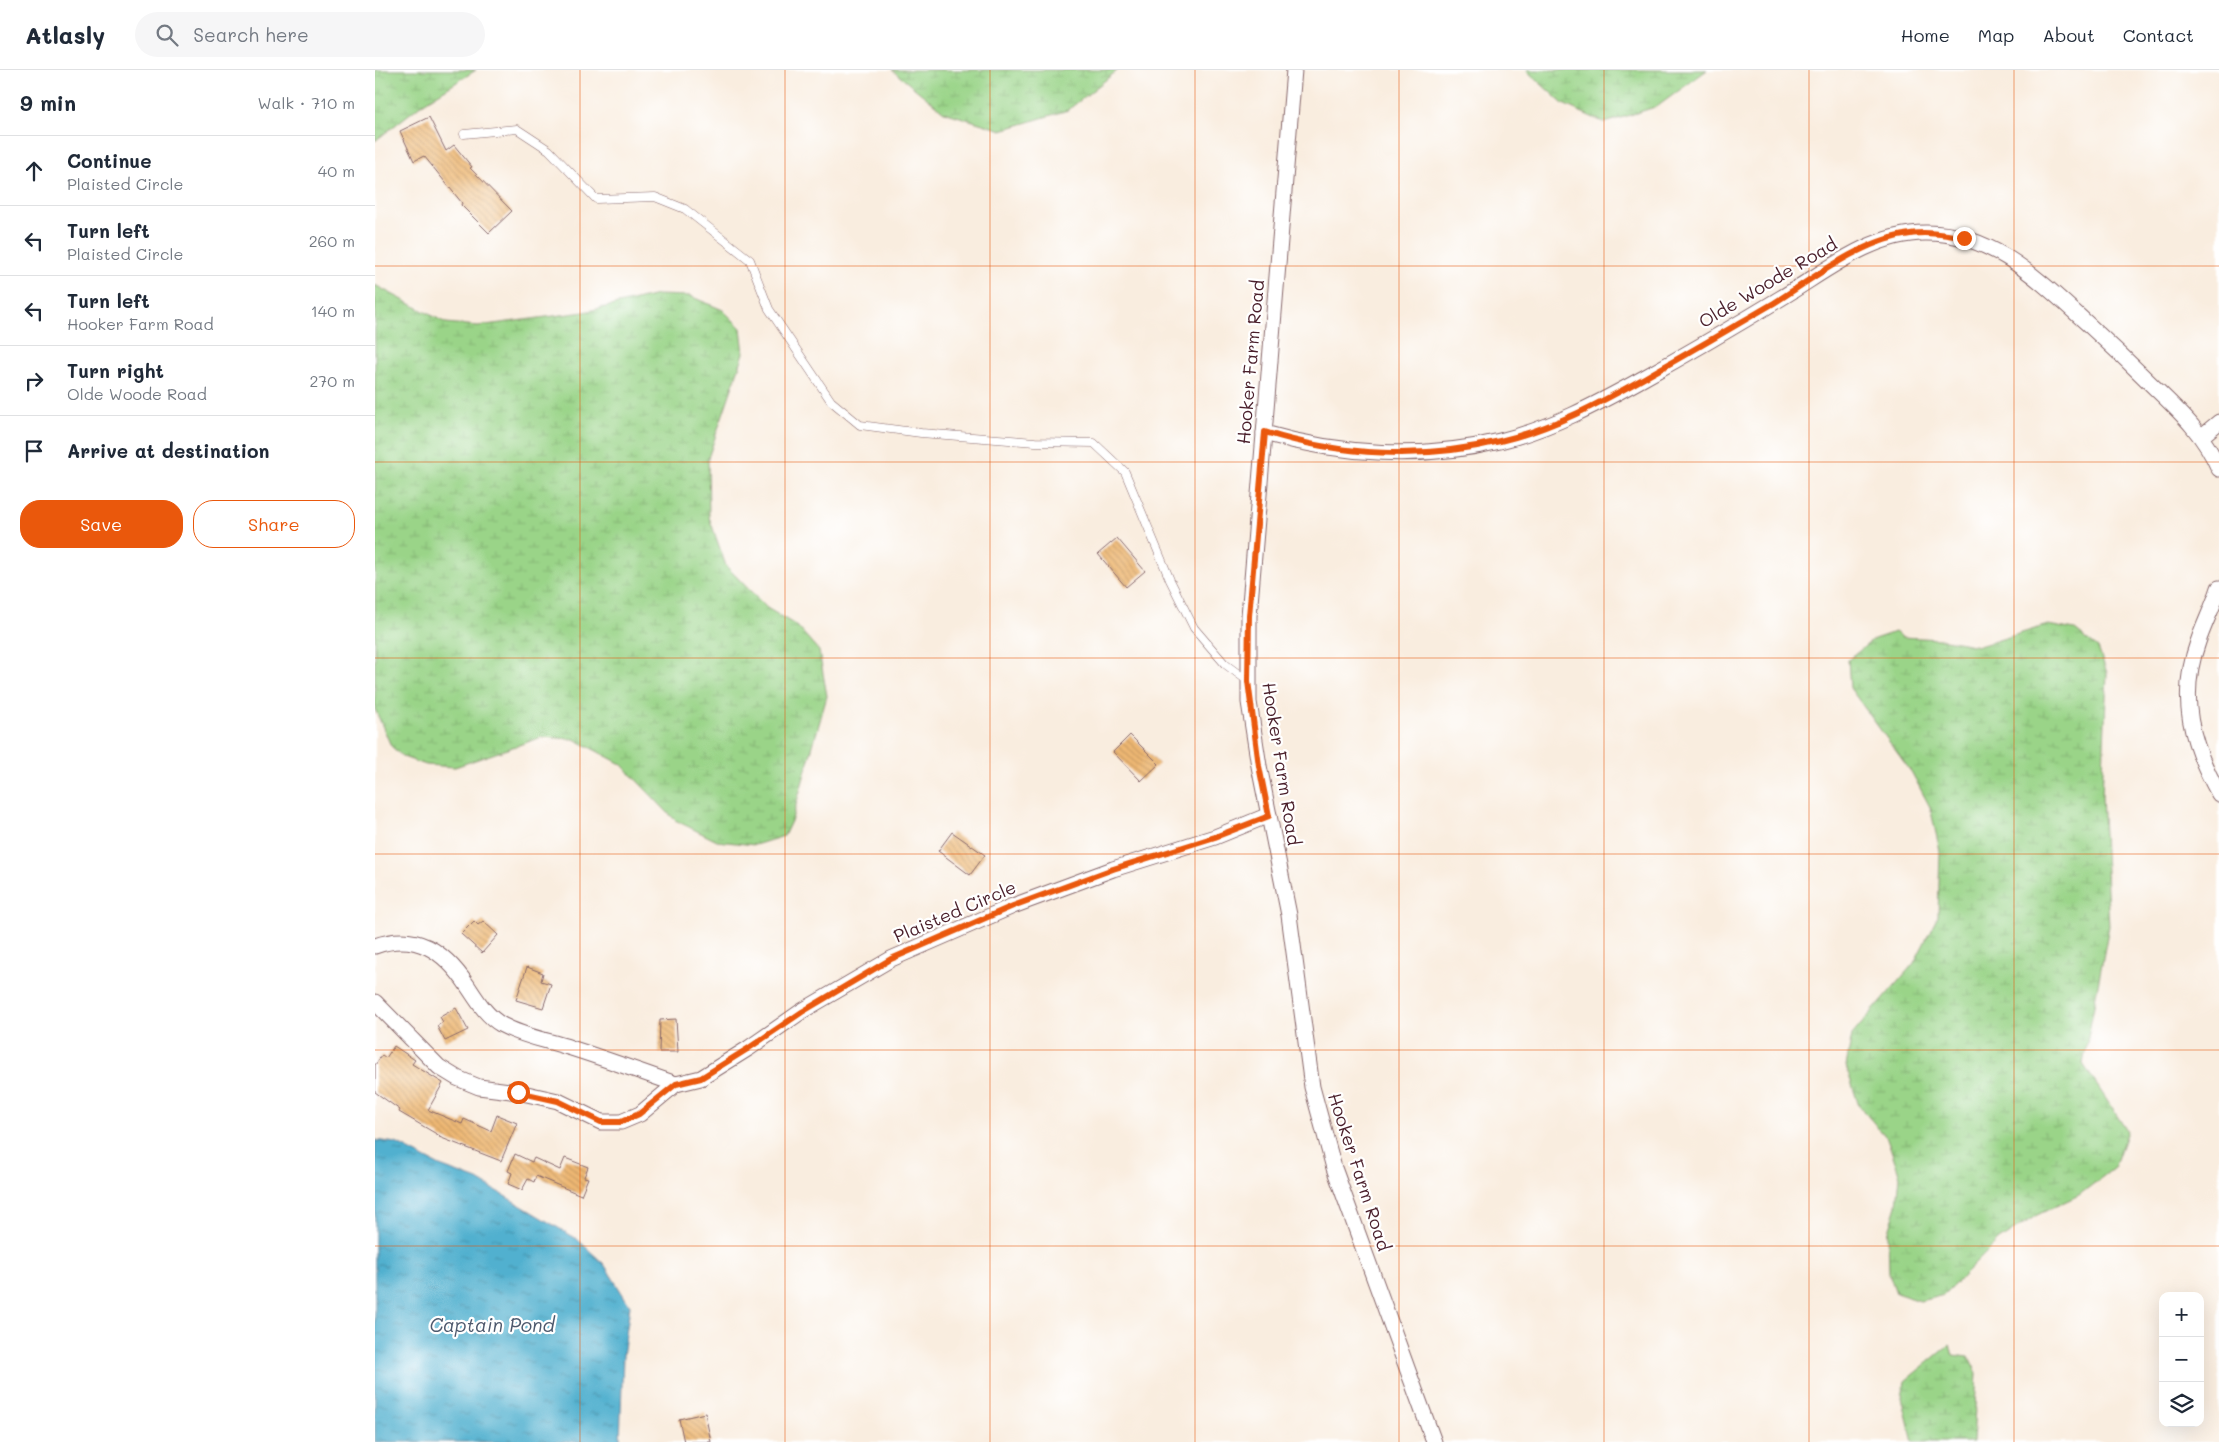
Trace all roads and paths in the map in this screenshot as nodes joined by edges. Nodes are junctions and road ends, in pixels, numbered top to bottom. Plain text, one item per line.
1 (1295, 70) edge
2 (464, 134) dead end
3 (2219, 422) edge
4 (1265, 432) junction
5 (2201, 436) junction
6 (2219, 469) edge
7 (2219, 588) edge
8 (1248, 681) junction
9 (2219, 794) edge
10 (1269, 816) junction
11 (375, 946) edge
12 (375, 1002) edge
13 (676, 1084) junction
14 (1434, 1442) edge

1 - 4 street, Hooker Farm Road
2 - 8 lane
3 - 5 street
4 - 5 street, Olde Woode Road
4 - 8 street, Hooker Farm Road
5 - 6 street, Olde Woode Road
7 - 9 street
8 - 10 street, Hooker Farm Road
10 - 13 street, Plaisted Circle
10 - 14 street, Hooker Farm Road
11 - 13 street
12 - 13 street, Plaisted Circle

